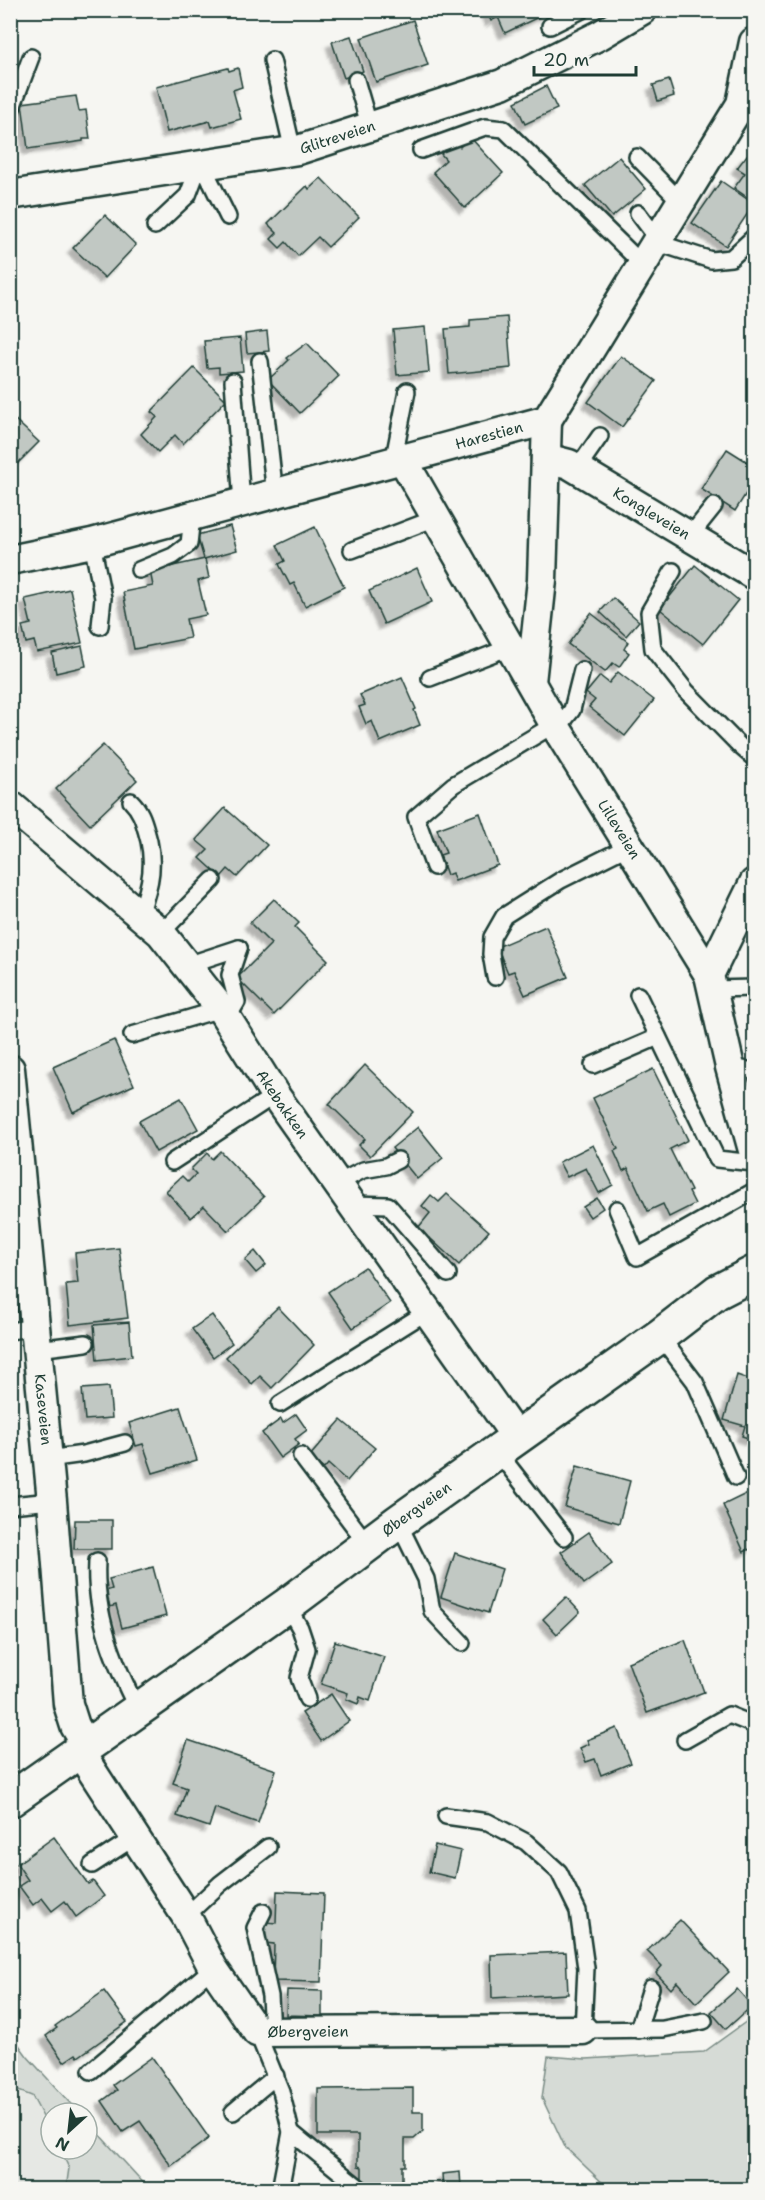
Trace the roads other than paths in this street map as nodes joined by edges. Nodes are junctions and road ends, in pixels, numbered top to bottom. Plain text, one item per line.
1 (582, 10) edge
2 (642, 10) edge
3 (593, 23) edge
4 (550, 26) dead end
5 (754, 42) edge
6 (31, 57) dead end
7 (272, 60) dead end
8 (356, 80) dead end
9 (750, 89) edge
10 (10, 113) edge
11 (370, 128) junction
12 (421, 150) dead end
13 (293, 151) junction
14 (637, 157) dead end
15 (201, 166) junction
16 (10, 195) edge
17 (680, 201) junction
18 (638, 213) dead end
19 (228, 217) dead end
20 (155, 226) dead end
21 (754, 237) edge
22 (651, 248) junction
23 (260, 361) dead end
24 (233, 381) dead end
25 (407, 391) dead end
26 (547, 420) junction
27 (600, 436) dead end
28 (546, 458) junction
29 (398, 461) junction
30 (577, 469) junction
31 (276, 495) junction
32 (242, 504) junction
33 (714, 506) dead end
34 (192, 516) junction
35 (436, 518) junction
36 (690, 536) junction
37 (92, 543) junction
38 (352, 550) dead end
39 (10, 560) edge
40 (139, 570) dead end
41 (673, 571) dead end
42 (754, 575) edge
43 (100, 626) dead end
44 (510, 647) junction
45 (582, 670) dead end
46 (430, 678) dead end
47 (531, 682) junction
48 (556, 727) junction
49 (754, 759) edge
50 (131, 801) dead end
51 (10, 805) edge
52 (629, 846) junction
53 (434, 867) dead end
54 (213, 880) dead end
55 (754, 883) edge
56 (140, 914) junction
57 (161, 933) junction
58 (187, 965) junction
59 (495, 977) dead end
60 (711, 982) junction
61 (754, 988) edge
62 (638, 994) dead end
63 (224, 1014) junction
64 (132, 1035) dead end
65 (658, 1036) junction
66 (593, 1065) dead end
67 (742, 1069) edge
68 (10, 1070) edge
69 (275, 1095) junction
70 (754, 1154) edge
71 (398, 1160) dead end
72 (172, 1162) dead end
73 (754, 1162) edge
74 (16, 1180) edge
75 (754, 1191) edge
76 (345, 1193) junction
77 (617, 1209) dead end
78 (754, 1273) edge
79 (448, 1274) dead end
80 (428, 1311) junction
81 (28, 1336) edge
82 (660, 1336) junction
83 (86, 1343) dead end
84 (280, 1404) dead end
85 (125, 1443) dead end
86 (507, 1444) junction
87 (301, 1456) dead end
88 (48, 1459) junction
89 (736, 1477) dead end
90 (52, 1501) junction
91 (10, 1504) edge
92 (398, 1522) junction
93 (564, 1537) dead end
94 (368, 1545) junction
95 (97, 1561) dead end
96 (287, 1605) junction
97 (462, 1643) dead end
98 (307, 1699) dead end
99 (138, 1710) junction
100 (754, 1725) edge
101 (686, 1740) dead end
102 (83, 1748) junction
103 (10, 1800) edge
104 (446, 1816) dead end
105 (135, 1837) junction
106 (268, 1847) dead end
107 (92, 1865) dead end
108 (263, 1912) dead end
109 (186, 1916) junction
110 (213, 1968) junction
111 (651, 1988) dead end
112 (704, 2022) dead end
113 (583, 2030) junction
114 (638, 2030) junction
115 (265, 2032) junction
116 (91, 2071) dead end
117 (276, 2076) junction
118 (233, 2112) dead end
119 (291, 2132) junction
120 (280, 2190) edge
121 (362, 2190) edge

1 - 4 lane
2 - 3 street, Glitreveien
3 - 11 street, Glitreveien
5 - 9 street
6 - 10 lane
7 - 13 lane
8 - 11 lane
9 - 17 street
11 - 13 street, Glitreveien
12 - 22 lane
13 - 15 street, Glitreveien
14 - 17 lane
15 - 16 street, Glitreveien
15 - 19 lane
15 - 20 lane
17 - 22 street
18 - 22 lane
21 - 22 lane
22 - 26 street
23 - 31 lane
24 - 32 lane
25 - 29 lane
26 - 28 street
26 - 29 street, Harestien
27 - 30 lane
28 - 30 street, Kongleveien
28 - 47 street
29 - 31 street, Harestien
29 - 35 street, Lilleveien
30 - 36 street, Kongleveien
31 - 32 street, Harestien
32 - 34 street, Harestien
33 - 36 lane
34 - 37 street, Harestien
34 - 40 lane
35 - 38 lane
35 - 44 street, Lilleveien
36 - 42 street, Kongleveien
37 - 39 street, Harestien
37 - 43 lane
41 - 49 lane
44 - 46 lane
44 - 47 street, Lilleveien
45 - 48 lane
47 - 48 street, Lilleveien
48 - 52 street, Lilleveien
48 - 53 lane
50 - 56 lane
51 - 56 street, Akebakken
52 - 59 lane
52 - 60 street, Lilleveien
54 - 57 lane
55 - 60 street
56 - 57 street, Akebakken
57 - 58 street, Akebakken
58 - 63 street, Akebakken
58 - 63 lane
60 - 61 lane
60 - 67 street
62 - 65 lane
63 - 64 lane
63 - 69 street, Akebakken
65 - 66 lane
65 - 73 lane
67 - 70 street
68 - 74 street, Kaseveien
69 - 72 lane
69 - 76 street, Akebakken
71 - 76 lane
74 - 81 street, Kaseveien
75 - 77 lane
76 - 79 lane
76 - 80 street, Akebakken
78 - 82 main road, Øbergveien
80 - 84 lane
80 - 86 street, Akebakken
81 - 83 lane
81 - 88 street, Kaseveien
82 - 86 main road, Øbergveien
82 - 89 lane
85 - 88 lane
86 - 92 main road, Øbergveien
86 - 93 lane
87 - 94 lane
88 - 90 street, Kaseveien
90 - 91 lane
90 - 102 street, Kaseveien
92 - 94 main road, Øbergveien
92 - 97 lane
94 - 96 main road, Øbergveien
95 - 99 lane
96 - 98 lane
96 - 99 main road, Øbergveien
99 - 102 main road, Øbergveien
100 - 101 lane
102 - 103 main road, Øbergveien
102 - 105 street, Øbergveien
104 - 113 lane
105 - 107 lane
105 - 109 street, Øbergveien
106 - 109 lane
108 - 115 lane
109 - 110 street, Øbergveien
110 - 115 street, Øbergveien
110 - 116 lane
111 - 114 lane
112 - 114 lane
113 - 114 lane
113 - 115 street, Øbergveien
115 - 117 lane
117 - 118 lane
117 - 119 lane
119 - 120 lane
119 - 121 lane

